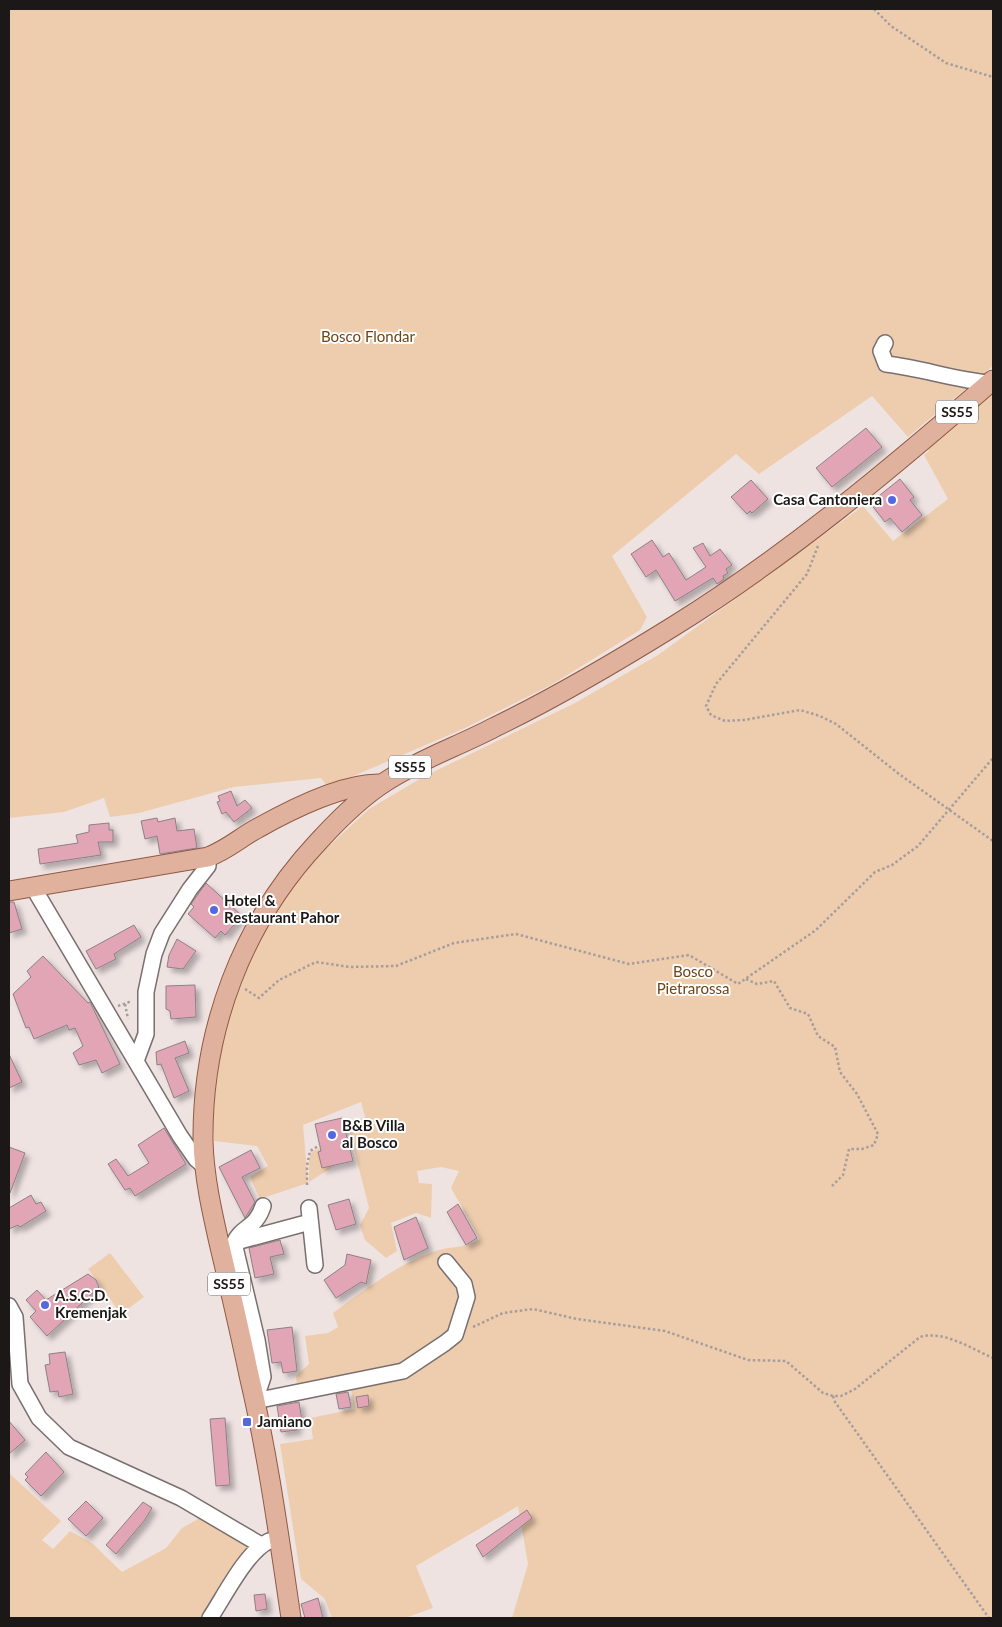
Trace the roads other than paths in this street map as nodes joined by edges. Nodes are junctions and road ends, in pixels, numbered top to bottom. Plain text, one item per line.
1 (885, 344) dead end
2 (992, 381) edge
3 (382, 784) junction
4 (208, 857) junction
5 (33, 887) junction
6 (9, 891) edge
7 (136, 1061) junction
8 (204, 1166) junction
9 (263, 1206) dead end
10 (227, 1245) junction
11 (446, 1262) dead end
12 (315, 1265) dead end
13 (9, 1306) edge
14 (255, 1401) junction
15 (278, 1536) junction
16 (261, 1545) junction
17 (210, 1618) edge
18 (291, 1618) edge

1 - 2 street
2 - 3 main road, SS55
3 - 4 main road
3 - 8 main road, SS55
4 - 5 main road
4 - 7 street
5 - 6 main road
5 - 7 street
7 - 8 street
8 - 10 main road, SS55
9 - 10 street
10 - 12 street
10 - 14 main road, SS55
11 - 14 street
13 - 16 street
14 - 15 main road, SS55
15 - 16 street
15 - 18 main road, SS55
16 - 17 street

